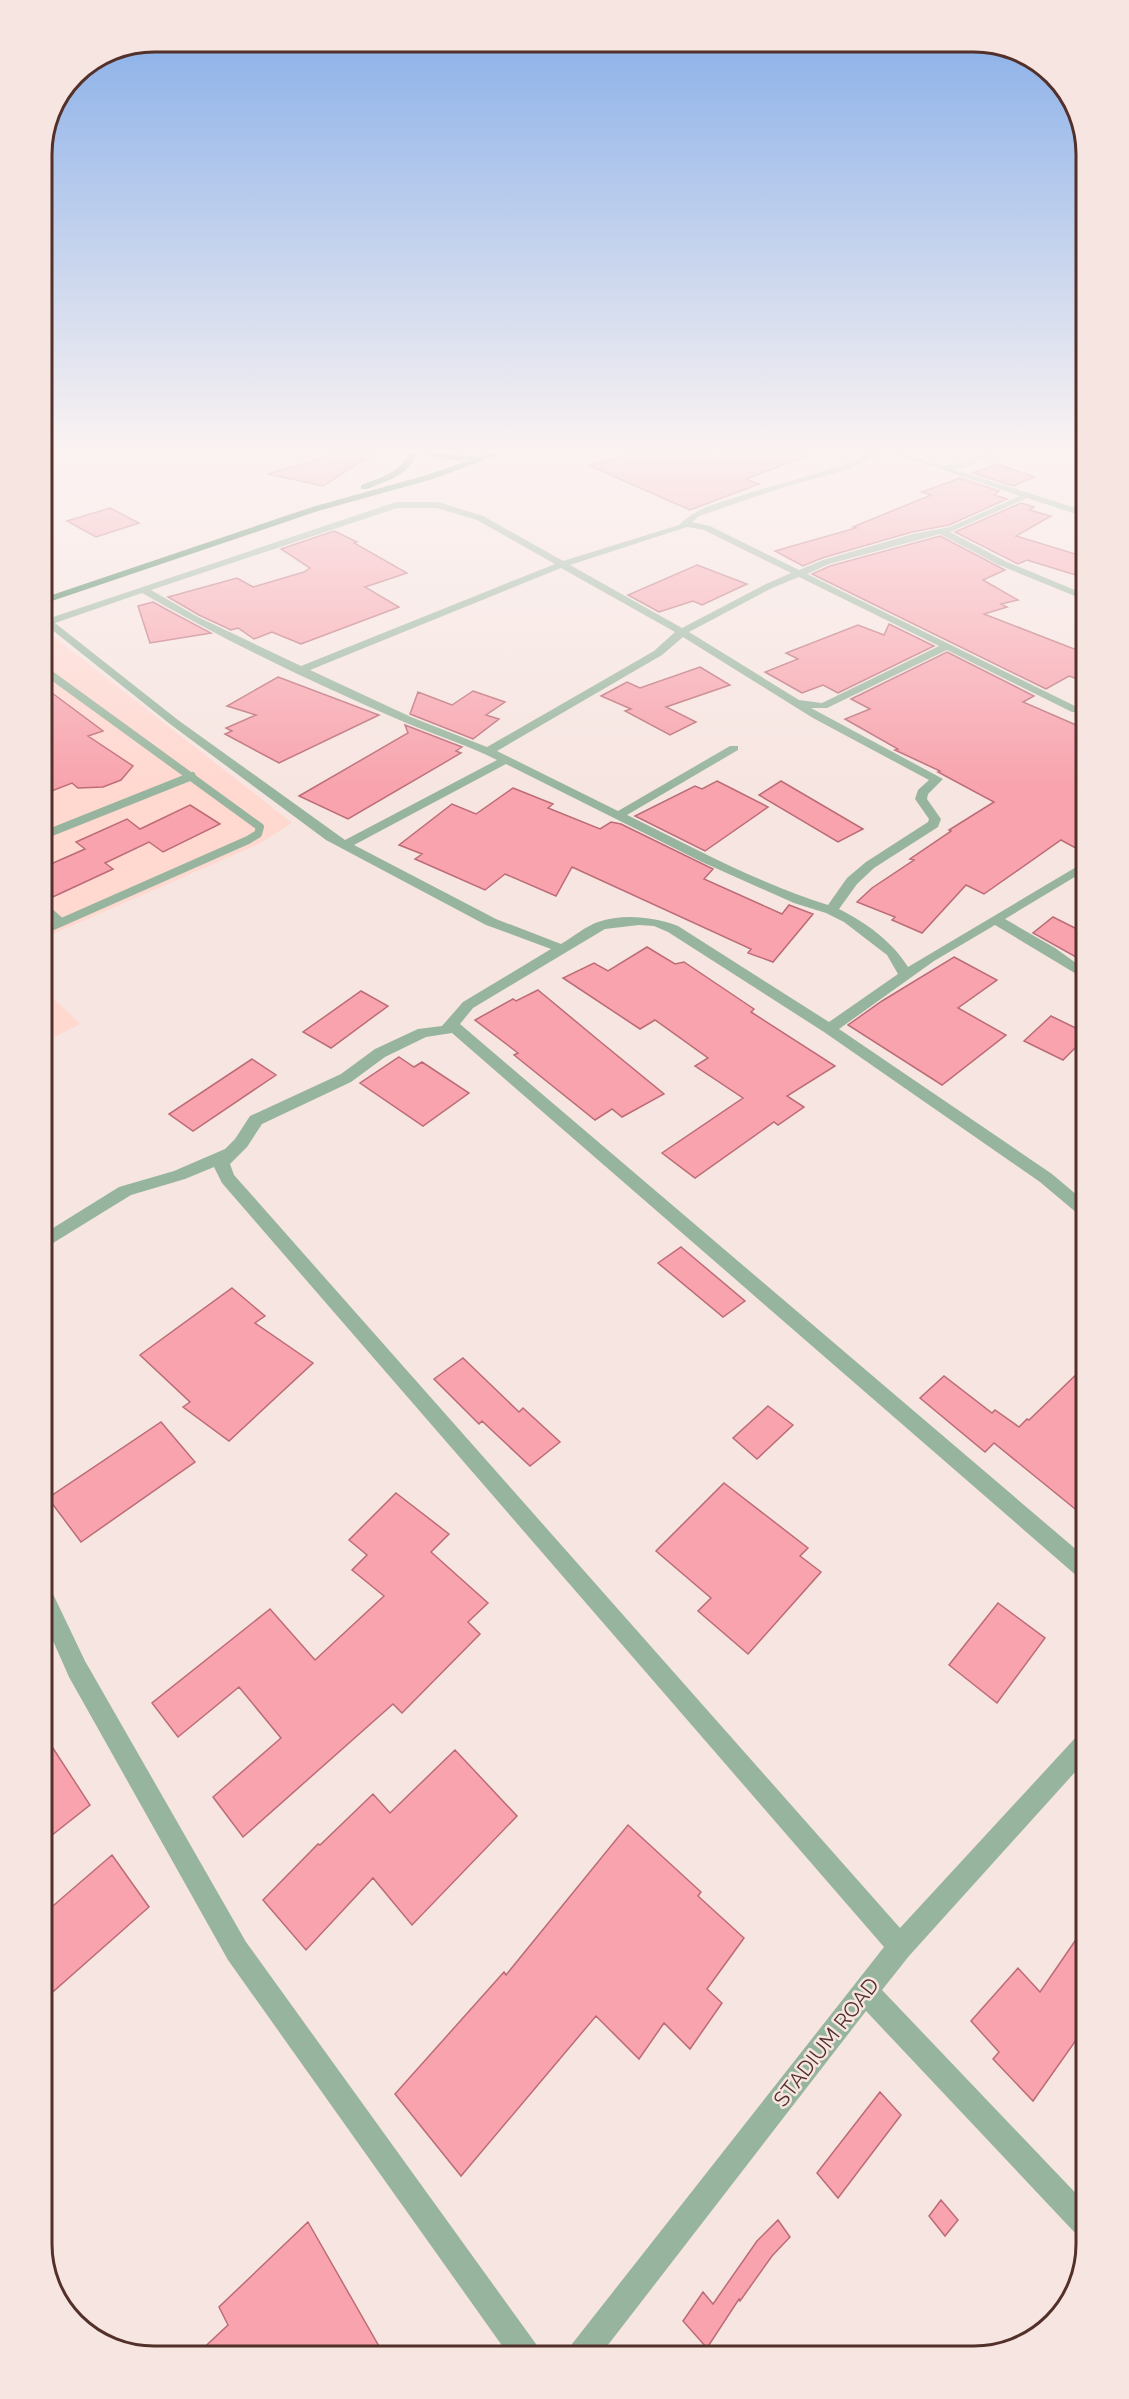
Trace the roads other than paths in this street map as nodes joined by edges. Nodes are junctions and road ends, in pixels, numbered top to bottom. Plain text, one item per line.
1 (150, 565) edge
2 (214, 565) edge
3 (560, 565) joint
4 (783, 565) edge
5 (820, 565) edge
6 (1007, 565) edge
7 (802, 574) junction
8 (141, 589) junction
9 (1076, 594) edge
10 (53, 598) edge
11 (53, 620) edge
12 (53, 627) edge
13 (682, 632) junction
14 (947, 646) junction
15 (301, 670) junction
16 (53, 676) edge
17 (1076, 710) edge
18 (820, 711) junction
19 (734, 748) dead end
20 (488, 751) junction
21 (504, 761) junction
22 (192, 776) junction
23 (617, 816) junction
24 (53, 832) edge
25 (344, 845) junction
26 (1076, 871) edge
27 (831, 910) junction
28 (53, 914) edge
29 (995, 919) junction
30 (62, 922) junction
31 (53, 926) edge
32 (563, 949) junction
33 (892, 952) junction
34 (929, 958) junction
35 (1076, 970) edge
36 (905, 974) junction
37 (451, 1024) junction
38 (829, 1029) junction
39 (228, 1154) junction
40 (1076, 1203) edge
41 (52, 1237) edge
42 (1076, 1562) edge
43 (52, 1615) edge
44 (1076, 1754) edge
45 (900, 1947) junction
46 (866, 1992) junction
47 (1076, 2213) edge
48 (520, 2346) edge
49 (588, 2346) edge

1 - 10 highway
2 - 8 street
3 - 13 street
3 - 15 street
4 - 7 street
5 - 7 street
6 - 9 street
7 - 13 street
7 - 14 street
8 - 11 street
8 - 15 street
12 - 25 street
13 - 18 street
13 - 20 street
14 - 17 street
14 - 18 street
15 - 20 street
16 - 22 lane
18 - 27 street
19 - 23 street
20 - 21 street
21 - 23 street
21 - 25 street
22 - 24 lane
22 - 30 lane
23 - 27 street
25 - 32 street
26 - 29 street
27 - 33 street
28 - 30 lane
29 - 34 street
29 - 35 street
30 - 31 lane
32 - 37 street
32 - 38 street
33 - 34 street
33 - 36 street
34 - 36 street
36 - 38 street
37 - 39 street
37 - 42 street
38 - 40 street
39 - 41 street
39 - 45 street
43 - 48 street
44 - 45 street, STADIUM ROAD
45 - 46 street, STADIUM ROAD
46 - 47 street
46 - 49 street, STADIUM ROAD

